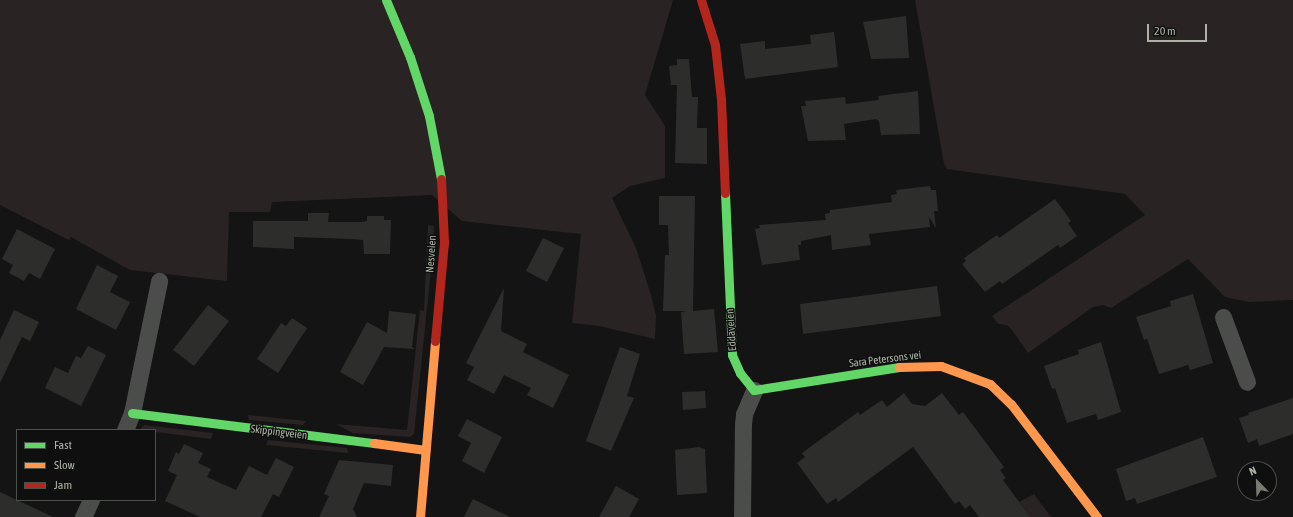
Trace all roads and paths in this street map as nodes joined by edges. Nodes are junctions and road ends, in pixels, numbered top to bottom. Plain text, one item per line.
1 (386, 0) edge
2 (701, 0) edge
3 (159, 281) dead end
4 (1223, 317) dead end
5 (1247, 382) dead end
6 (754, 390) junction
7 (132, 414) junction
8 (125, 429) edge
9 (426, 450) junction
10 (91, 501) edge
11 (83, 517) edge
12 (420, 517) edge
13 (742, 517) edge
14 (1097, 517) edge

1 - 9 street, Nesveien
2 - 6 street, Eddaveien
3 - 7 street
4 - 5 street
6 - 13 street
6 - 14 street, Sara Petersons vei
7 - 8 street
7 - 9 street, Skippingveien
9 - 12 street, Nesveien
10 - 11 street

